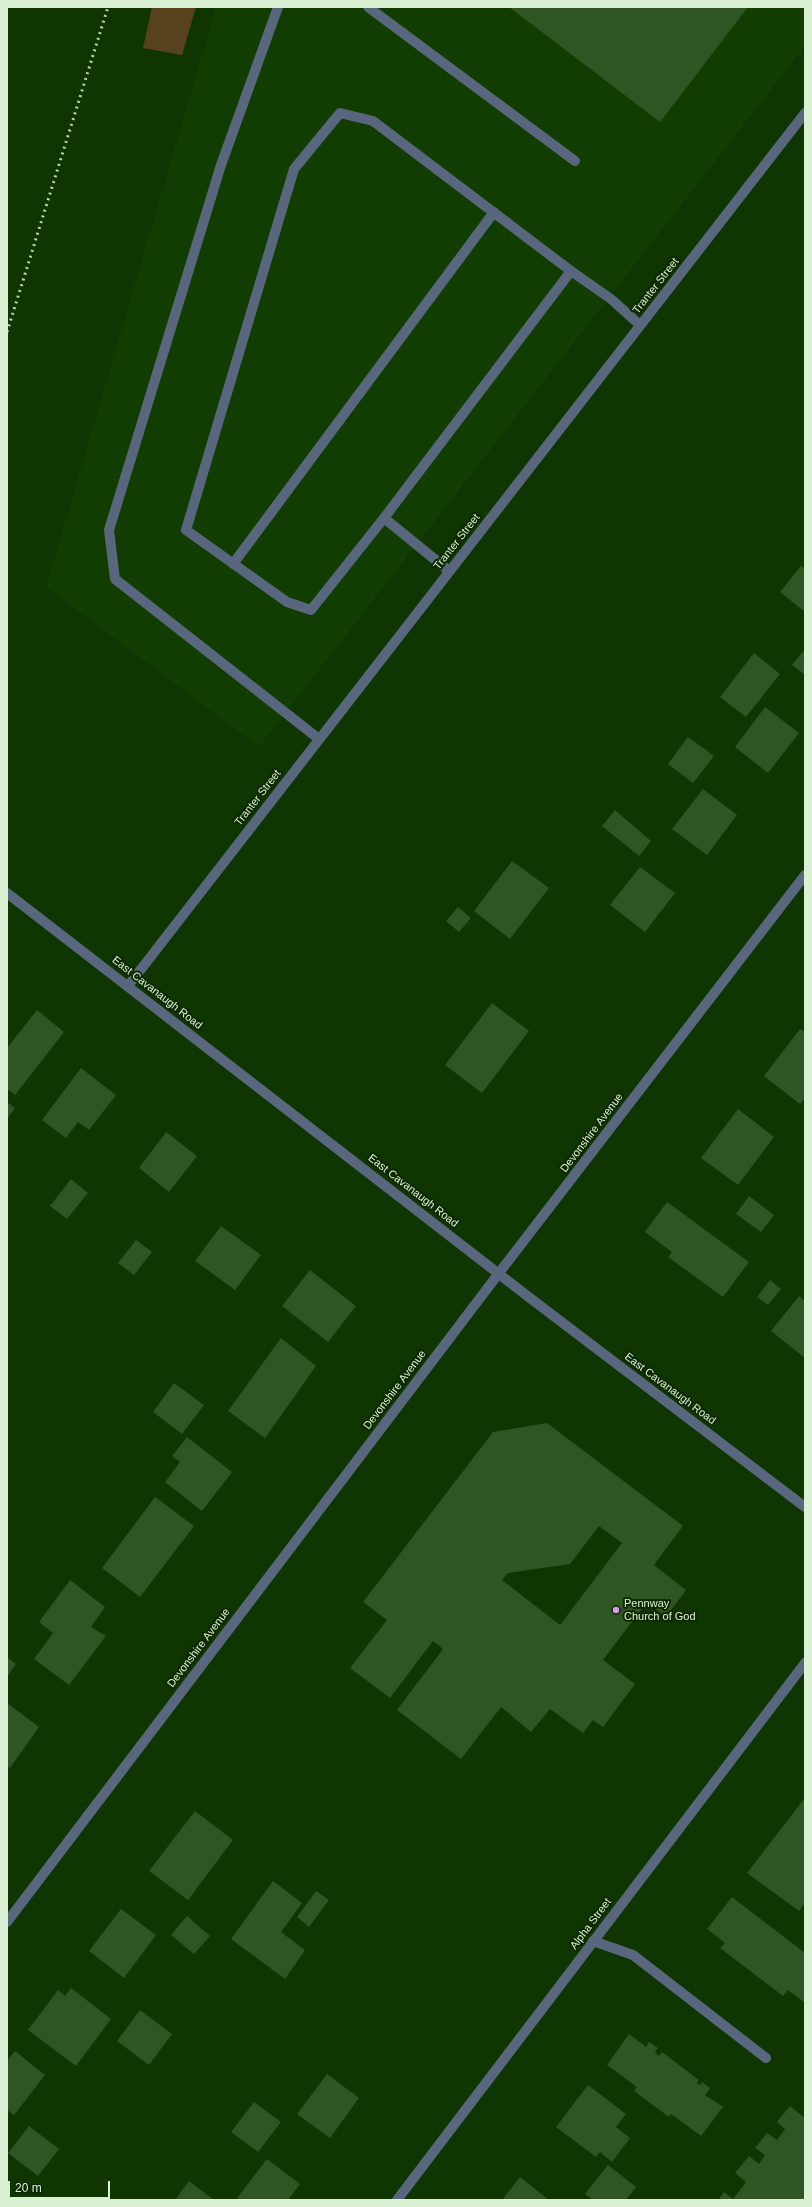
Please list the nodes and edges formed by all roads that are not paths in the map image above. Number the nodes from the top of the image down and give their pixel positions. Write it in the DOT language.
graph roads {
  1 [pos="278,7"];
  2 [pos="368,7"];
  3 [pos="805,113"];
  4 [pos="575,161"];
  5 [pos="494,212"];
  6 [pos="571,271"];
  7 [pos="640,325"];
  8 [pos="384,518"];
  9 [pos="234,564"];
  10 [pos="449,571"];
  11 [pos="320,739"];
  12 [pos="805,875"];
  13 [pos="7,893"];
  14 [pos="128,986"];
  15 [pos="499,1273"];
  16 [pos="805,1507"];
  17 [pos="805,1663"];
  18 [pos="7,1922"];
  19 [pos="593,1941"];
  20 [pos="766,2058"];
  21 [pos="397,2200"];
  1 -- 11 [label="street"];
  2 -- 4 [label="street"];
  3 -- 7 [label="street, Tranter Street"];
  5 -- 6 [label="street"];
  5 -- 9 [label="street"];
  5 -- 9 [label="street"];
  6 -- 7 [label="street"];
  6 -- 8 [label="street"];
  7 -- 10 [label="street, Tranter Street"];
  8 -- 9 [label="street"];
  8 -- 10 [label="street"];
  10 -- 11 [label="street, Tranter Street"];
  11 -- 14 [label="street, Tranter Street"];
  12 -- 15 [label="street, Devonshire Avenue"];
  13 -- 14 [label="street, East Cavanaugh Road"];
  14 -- 15 [label="street, East Cavanaugh Road"];
  15 -- 16 [label="street, East Cavanaugh Road"];
  15 -- 18 [label="street, Devonshire Avenue"];
  17 -- 19 [label="street, Alpha Street"];
  19 -- 20 [label="street"];
  19 -- 21 [label="street, Alpha Street"];
}
